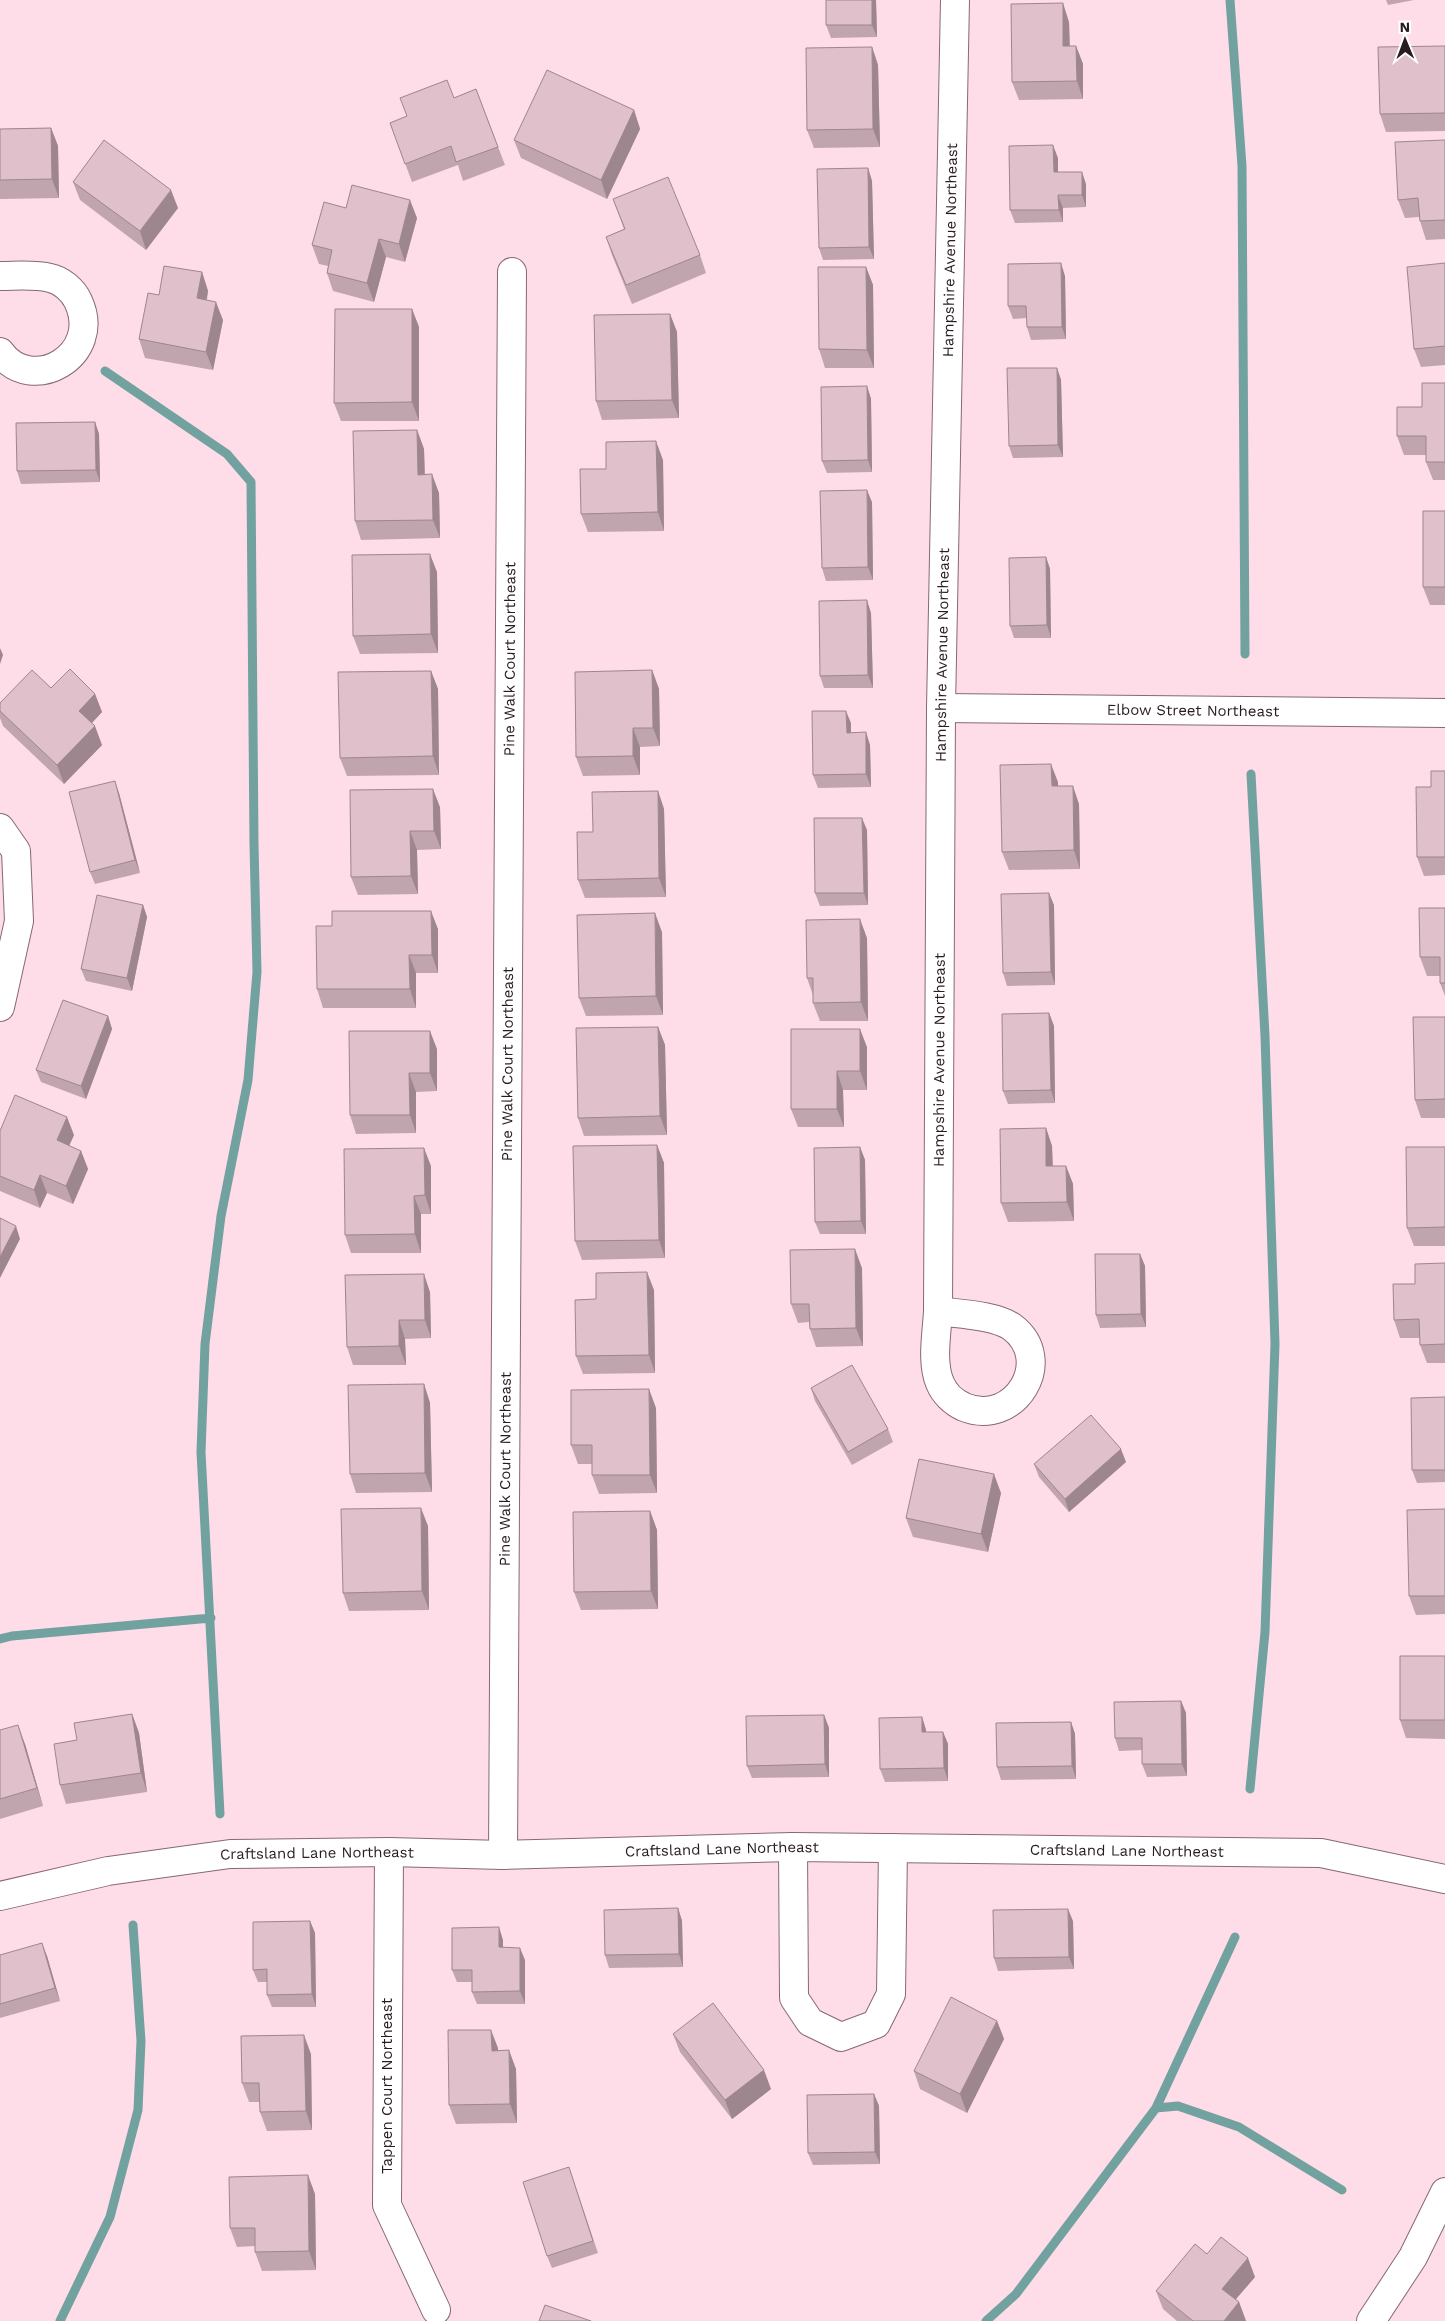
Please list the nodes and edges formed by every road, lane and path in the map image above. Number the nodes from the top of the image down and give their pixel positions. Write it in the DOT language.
graph roads {
  1 [pos="955,0"];
  2 [pos="512,272"];
  3 [pos="0,276"];
  4 [pos="0,352"];
  5 [pos="941,708"];
  6 [pos="1445,713"];
  7 [pos="0,828"];
  8 [pos="0,1007"];
  9 [pos="938,1311"];
  10 [pos="793,1847"];
  11 [pos="893,1848"];
  12 [pos="388,1852"];
  13 [pos="503,1855"];
  14 [pos="1445,1879"];
  15 [pos="0,1896"];
  16 [pos="1445,2192"];
  17 [pos="436,2310"];
  18 [pos="1371,2321"];
  1 -- 5 [label="street, Hampshire Avenue Northeast"];
  2 -- 13 [label="street, Pine Walk Court Northeast"];
  3 -- 4 [label="street"];
  5 -- 6 [label="street, Elbow Street Northeast"];
  5 -- 9 [label="street, Hampshire Avenue Northeast"];
  7 -- 8 [label="street"];
  10 -- 11 [label="street, Craftsland Lane Northeast"];
  10 -- 11 [label="street"];
  10 -- 13 [label="street, Craftsland Lane Northeast"];
  11 -- 14 [label="street, Craftsland Lane Northeast"];
  12 -- 13 [label="street, Craftsland Lane Northeast"];
  12 -- 15 [label="street, Craftsland Lane Northeast"];
  12 -- 17 [label="street, Tappen Court Northeast"];
  16 -- 18 [label="street"];
}
